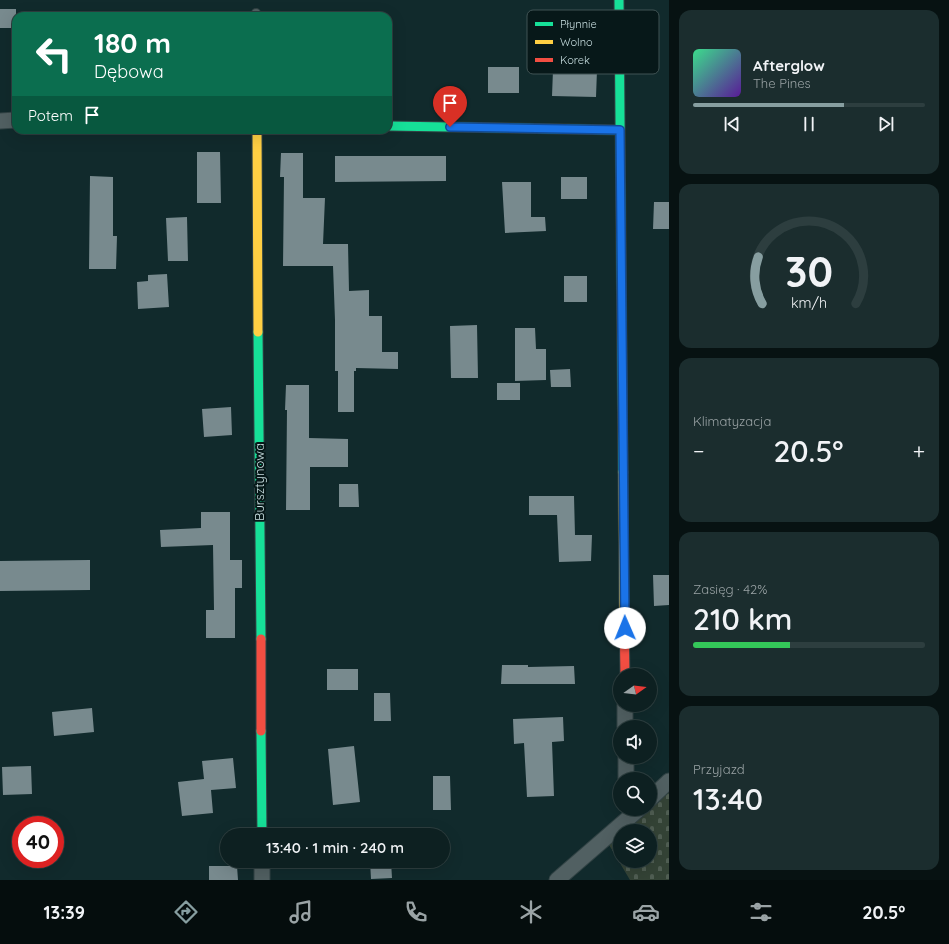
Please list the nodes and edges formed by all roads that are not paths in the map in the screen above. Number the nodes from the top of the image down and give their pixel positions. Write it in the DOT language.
graph roads {
  1 [pos="619,0"];
  2 [pos="619,10"];
  3 [pos="620,74"];
  4 [pos="0,120"];
  5 [pos="12,120"];
  6 [pos="392,126"];
  7 [pos="620,130"];
  8 [pos="256,134"];
  9 [pos="625,668"];
  10 [pos="669,781"];
  11 [pos="657,792"];
  12 [pos="631,816"];
  13 [pos="262,828"];
  14 [pos="262,868"];
  15 [pos="262,880"];
  16 [pos="557,880"];
  1 -- 2 [label="street"];
  3 -- 7 [label="street"];
  4 -- 5 [label="street"];
  6 -- 7 [label="street"];
  7 -- 9 [label="street"];
  8 -- 13 [label="street, Bursztynowa"];
  10 -- 11 [label="street"];
  12 -- 16 [label="street"];
  14 -- 15 [label="street"];
}
